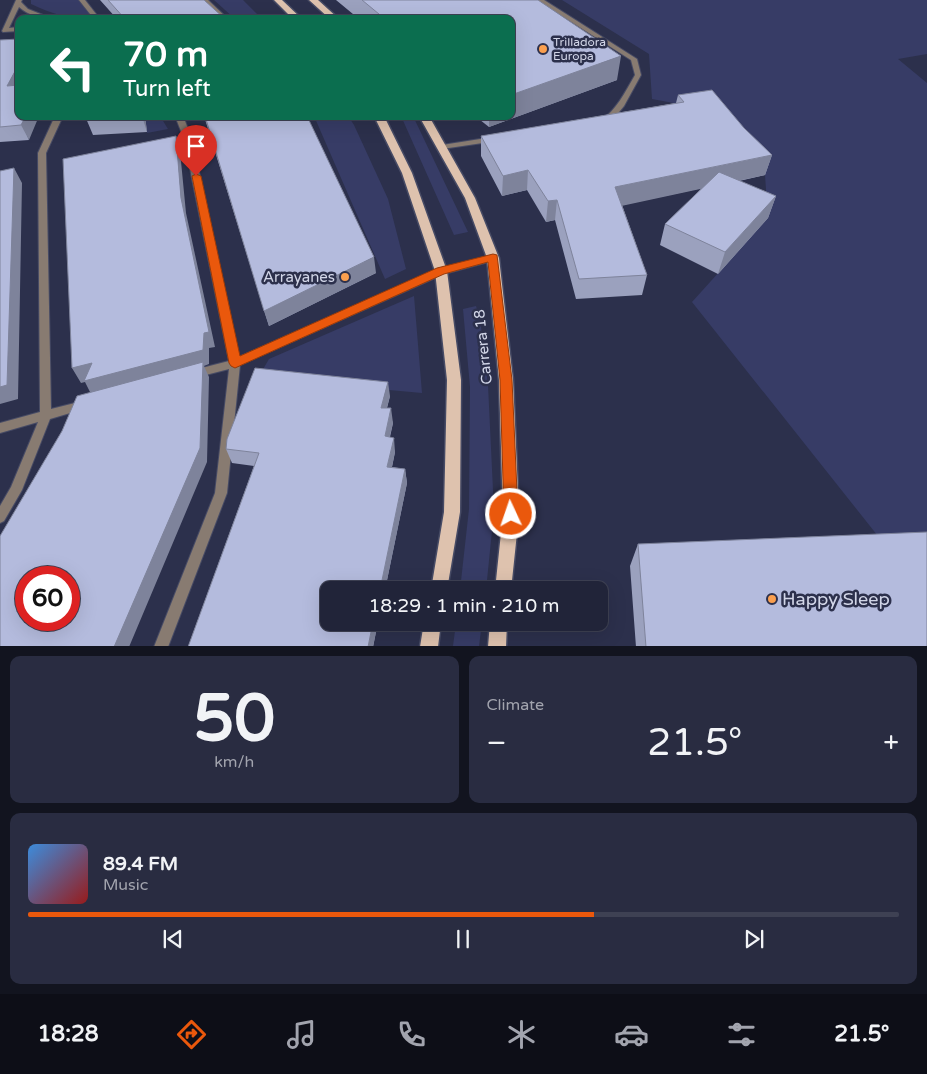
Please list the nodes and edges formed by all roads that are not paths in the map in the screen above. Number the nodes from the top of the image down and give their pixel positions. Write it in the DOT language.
graph roads {
  1 [pos="82,0"];
  2 [pos="204,0"];
  3 [pos="278,0"];
  4 [pos="313,0"];
  5 [pos="540,0"];
  6 [pos="19,2"];
  7 [pos="39,15"];
  8 [pos="94,15"];
  9 [pos="221,15"];
  10 [pos="294,15"];
  11 [pos="330,15"];
  12 [pos="15,29"];
  13 [pos="2,31"];
  14 [pos="57,120"];
  15 [pos="179,120"];
  16 [pos="381,120"];
  17 [pos="426,120"];
  18 [pos="597,122"];
  19 [pos="500,138"];
  20 [pos="442,147"];
  21 [pos="493,258"];
  22 [pos="441,271"];
  23 [pos="235,363"];
  24 [pos="178,379"];
  25 [pos="93,402"];
  26 [pos="46,415"];
  27 [pos="0,428"];
  28 [pos="0,516"];
  29 [pos="440,581"];
  30 [pos="504,581"];
  31 [pos="432,631"];
  32 [pos="498,631"];
  33 [pos="161,646"];
  34 [pos="429,646"];
  35 [pos="496,646"];
  1 -- 8 [label="street"];
  2 -- 9 [label="street"];
  3 -- 10 [label="main road"];
  4 -- 11 [label="main road"];
  5 -- 18 [label="street"];
  6 -- 7 [label="street"];
  6 -- 13 [label="street"];
  12 -- 13 [label="street"];
  14 -- 26 [label="street"];
  15 -- 23 [label="street"];
  16 -- 22 [label="main road"];
  17 -- 20 [label="main road, Carrera 18"];
  19 -- 20 [label="street"];
  20 -- 21 [label="main road, Carrera 18"];
  21 -- 22 [label="street"];
  21 -- 30 [label="main road, Carrera 18"];
  22 -- 23 [label="street"];
  22 -- 29 [label="main road"];
  23 -- 24 [label="street"];
  23 -- 33 [label="street"];
  25 -- 26 [label="street"];
  26 -- 27 [label="street"];
  26 -- 28 [label="street"];
  31 -- 34 [label="main road"];
  32 -- 35 [label="main road"];
}
